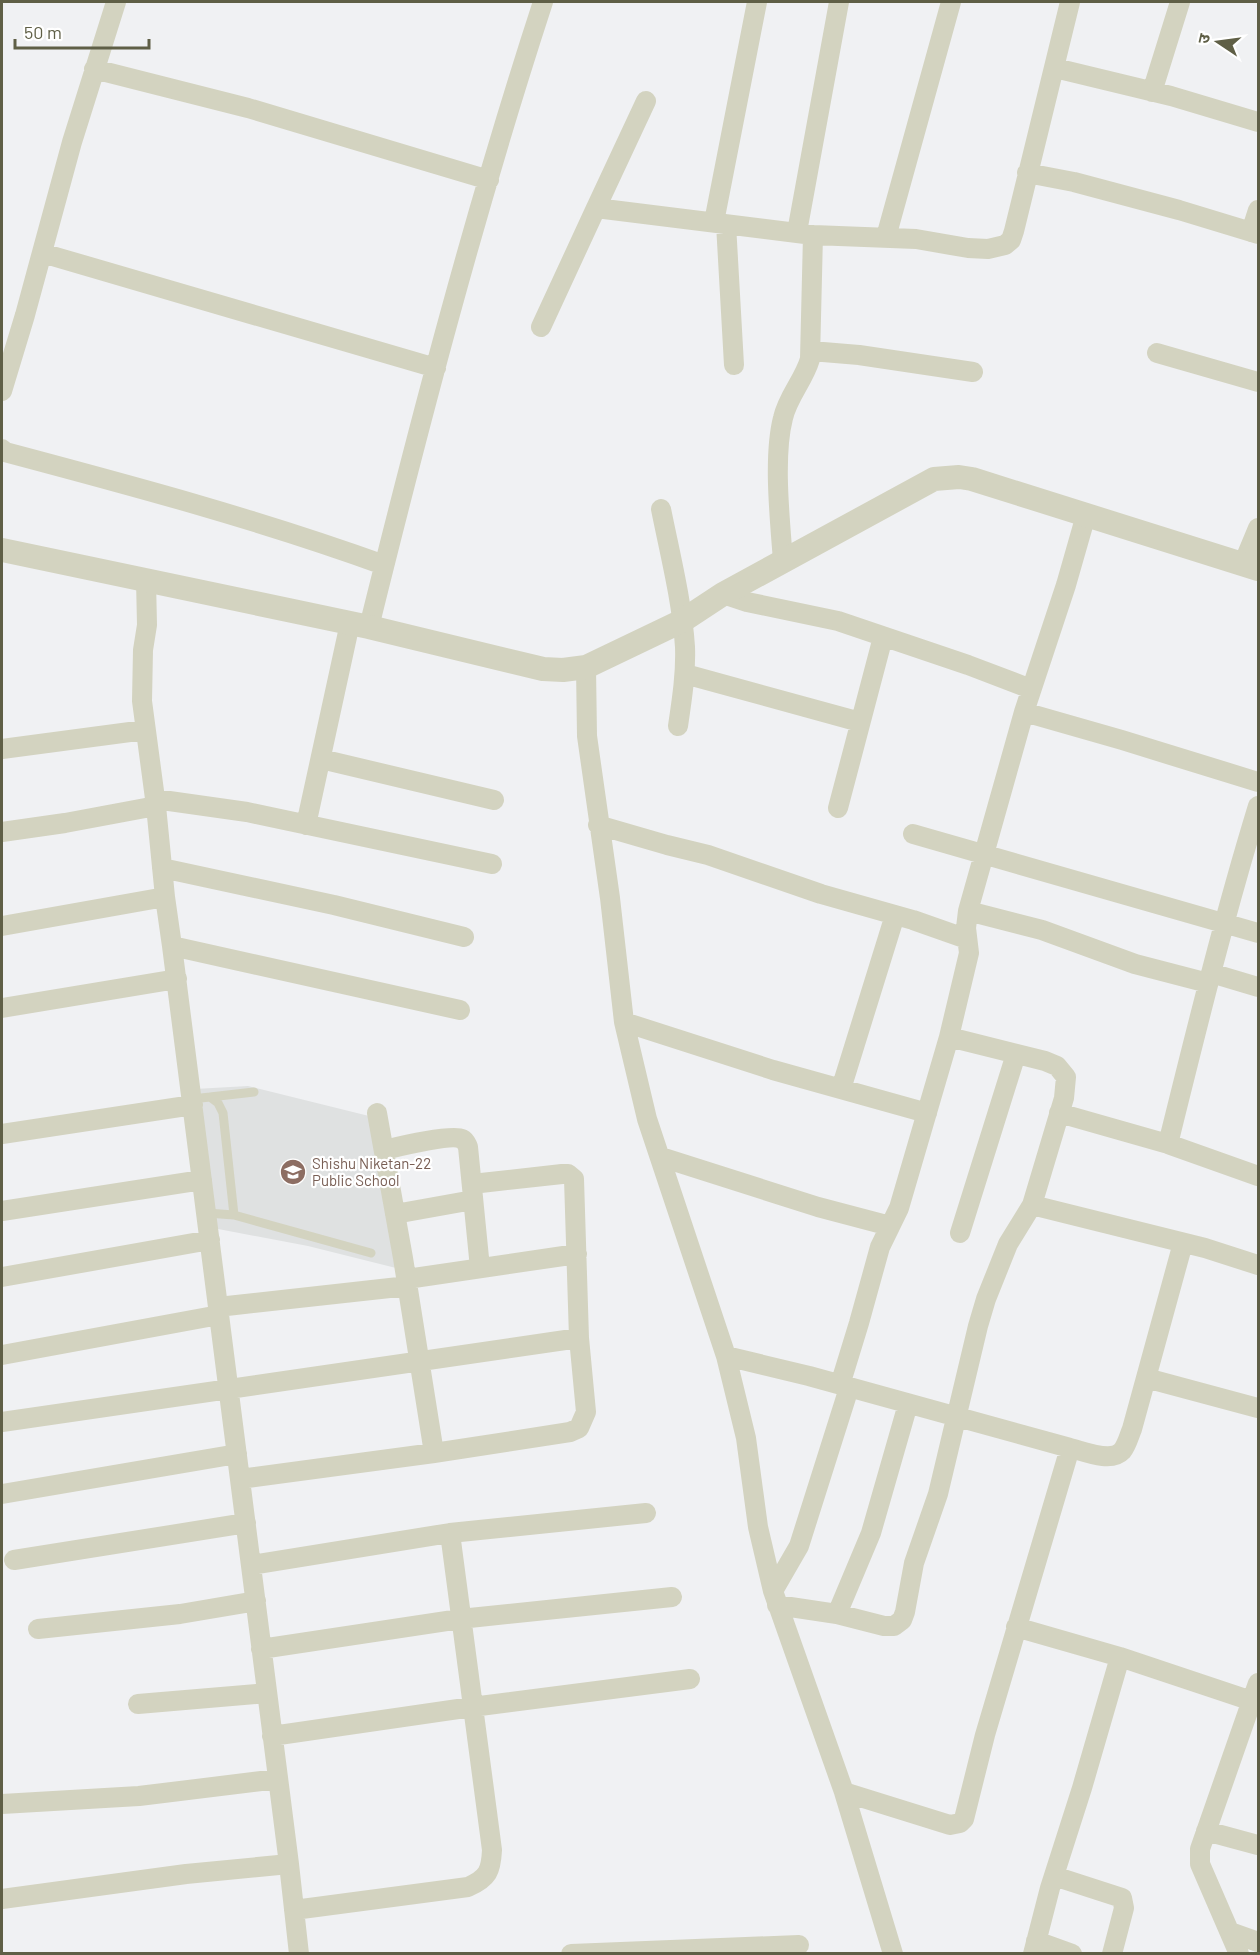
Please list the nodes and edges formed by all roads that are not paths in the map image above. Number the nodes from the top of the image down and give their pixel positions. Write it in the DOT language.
graph roads {
  1 [pos="116,2"];
  2 [pos="543,2"];
  3 [pos="757,2"];
  4 [pos="839,2"];
  5 [pos="951,2"];
  6 [pos="1070,2"];
  7 [pos="1180,2"];
  8 [pos="1055,68"];
  9 [pos="94,69"];
  10 [pos="1152,92"];
  11 [pos="646,101"];
  12 [pos="1258,122"];
  13 [pos="1027,173"];
  14 [pos="489,180"];
  15 [pos="596,208"];
  16 [pos="1258,210"];
  17 [pos="720,223"];
  18 [pos="805,233"];
  19 [pos="1255,233"];
  20 [pos="886,237"];
  21 [pos="42,253"];
  22 [pos="541,327"];
  23 [pos="811,351"];
  24 [pos="1157,353"];
  25 [pos="734,365"];
  26 [pos="435,368"];
  27 [pos="973,372"];
  28 [pos="1258,382"];
  29 [pos="2,391"];
  30 [pos="2,449"];
  31 [pos="661,509"];
  32 [pos="1086,515"];
  33 [pos="1258,528"];
  34 [pos="2,550"];
  35 [pos="783,561"];
  36 [pos="384,565"];
  37 [pos="1251,567"];
  38 [pos="146,580"];
  39 [pos="723,594"];
  40 [pos="682,621"];
  41 [pos="359,625"];
  42 [pos="883,637"];
  43 [pos="586,667"];
  44 [pos="685,675"];
  45 [pos="1031,689"];
  46 [pos="1024,712"];
  47 [pos="860,722"];
  48 [pos="678,726"];
  49 [pos="145,730"];
  50 [pos="2,749"];
  51 [pos="321,759"];
  52 [pos="1258,782"];
  53 [pos="494,800"];
  54 [pos="156,803"];
  55 [pos="1258,806"];
  56 [pos="838,808"];
  57 [pos="306,825"];
  58 [pos="598,825"];
  59 [pos="2,832"];
  60 [pos="913,834"];
  61 [pos="985,855"];
  62 [pos="492,864"];
  63 [pos="162,868"];
  64 [pos="165,897"];
  65 [pos="968,911"];
  66 [pos="894,915"];
  67 [pos="1225,923"];
  68 [pos="2,926"];
  69 [pos="1258,933"];
  70 [pos="464,937"];
  71 [pos="967,939"];
  72 [pos="172,946"];
  73 [pos="1209,978"];
  74 [pos="177,979"];
  75 [pos="1258,987"];
  76 [pos="2,1008"];
  77 [pos="460,1010"];
  78 [pos="624,1022"];
  79 [pos="949,1037"];
  80 [pos="1016,1054"];
  81 [pos="842,1089"];
  82 [pos="254,1092"];
  83 [pos="198,1100"];
  84 [pos="377,1113"];
  85 [pos="927,1113"];
  86 [pos="1059,1113"];
  87 [pos="2,1134"];
  88 [pos="1168,1144"];
  89 [pos="384,1149"];
  90 [pos="661,1157"];
  91 [pos="1258,1176"];
  92 [pos="202,1180"];
  93 [pos="472,1192"];
  94 [pos="1032,1205"];
  95 [pos="2,1211"];
  96 [pos="207,1213"];
  97 [pos="395,1214"];
  98 [pos="234,1215"];
  99 [pos="890,1226"];
  100 [pos="960,1233"];
  101 [pos="210,1240"];
  102 [pos="1183,1243"];
  103 [pos="371,1253"];
  104 [pos="577,1254"];
  105 [pos="1258,1266"];
  106 [pos="480,1268"];
  107 [pos="2,1277"];
  108 [pos="407,1282"];
  109 [pos="219,1311"];
  110 [pos="579,1338"];
  111 [pos="2,1355"];
  112 [pos="726,1356"];
  113 [pos="420,1362"];
  114 [pos="1146,1378"];
  115 [pos="845,1386"];
  116 [pos="229,1389"];
  117 [pos="908,1404"];
  118 [pos="1258,1408"];
  119 [pos="957,1418"];
  120 [pos="2,1422"];
  121 [pos="1070,1448"];
  122 [pos="434,1453"];
  123 [pos="237,1454"];
  124 [pos="240,1479"];
  125 [pos="2,1494"];
  126 [pos="646,1513"];
  127 [pos="246,1523"];
  128 [pos="450,1533"];
  129 [pos="14,1560"];
  130 [pos="251,1564"];
  131 [pos="672,1597"];
  132 [pos="775,1598"];
  133 [pos="256,1601"];
  134 [pos="837,1614"];
  135 [pos="460,1619"];
  136 [pos="1016,1627"];
  137 [pos="38,1629"];
  138 [pos="261,1649"];
  139 [pos="1120,1657"];
  140 [pos="690,1679"];
  141 [pos="267,1693"];
  142 [pos="1256,1696"];
  143 [pos="138,1704"];
  144 [pos="472,1707"];
  145 [pos="272,1736"];
  146 [pos="278,1779"];
  147 [pos="844,1792"];
  148 [pos="2,1804"];
  149 [pos="1206,1831"];
  150 [pos="1258,1845"];
  151 [pos="289,1864"];
  152 [pos="1054,1876"];
  153 [pos="2,1899"];
  154 [pos="294,1910"];
  155 [pos="1230,1932"];
  156 [pos="1258,1941"];
  157 [pos="799,1945"];
  158 [pos="1034,1947"];
  159 [pos="299,1953"];
  160 [pos="571,1953"];
  161 [pos="893,1953"];
  162 [pos="1072,1953"];
  163 [pos="1112,1953"];
  164 [pos="1239,1953"];
  1 -- 9 [label="street"];
  2 -- 14 [label="street"];
  3 -- 17 [label="street"];
  4 -- 18 [label="street"];
  5 -- 20 [label="street"];
  6 -- 8 [label="street"];
  7 -- 10 [label="street"];
  8 -- 10 [label="street"];
  8 -- 13 [label="street"];
  9 -- 14 [label="street"];
  9 -- 21 [label="street"];
  10 -- 12 [label="street"];
  11 -- 15 [label="street"];
  13 -- 19 [label="street"];
  13 -- 20 [label="street"];
  14 -- 26 [label="street"];
  15 -- 17 [label="street"];
  15 -- 22 [label="street"];
  16 -- 19 [label="street"];
  17 -- 18 [label="street"];
  17 -- 25 [label="street"];
  18 -- 20 [label="street"];
  18 -- 23 [label="street"];
  21 -- 26 [label="street"];
  21 -- 29 [label="street"];
  23 -- 27 [label="street"];
  23 -- 35 [label="street"];
  24 -- 28 [label="street"];
  26 -- 36 [label="street"];
  30 -- 36 [label="street"];
  31 -- 40 [label="street"];
  32 -- 35 [label="street"];
  32 -- 37 [label="street"];
  32 -- 45 [label="street"];
  33 -- 37 [label="street"];
  34 -- 38 [label="street"];
  35 -- 39 [label="street"];
  36 -- 41 [label="street"];
  38 -- 41 [label="street"];
  38 -- 49 [label="street"];
  39 -- 40 [label="street"];
  39 -- 42 [label="street"];
  40 -- 43 [label="street"];
  40 -- 44 [label="street"];
  41 -- 43 [label="street"];
  41 -- 51 [label="street"];
  42 -- 45 [label="street"];
  42 -- 47 [label="street"];
  43 -- 58 [label="street"];
  44 -- 47 [label="street"];
  44 -- 48 [label="street"];
  45 -- 46 [label="street"];
  46 -- 52 [label="street"];
  46 -- 61 [label="street"];
  47 -- 56 [label="street"];
  49 -- 50 [label="street"];
  49 -- 54 [label="street"];
  51 -- 53 [label="street"];
  51 -- 57 [label="street"];
  54 -- 57 [label="street"];
  54 -- 59 [label="street"];
  54 -- 63 [label="street"];
  55 -- 67 [label="street"];
  57 -- 62 [label="street"];
  58 -- 66 [label="street"];
  58 -- 78 [label="street"];
  60 -- 61 [label="street"];
  61 -- 65 [label="street"];
  61 -- 67 [label="street"];
  63 -- 64 [label="street"];
  63 -- 70 [label="street"];
  64 -- 68 [label="street"];
  64 -- 72 [label="street"];
  65 -- 71 [label="street"];
  65 -- 73 [label="street"];
  66 -- 71 [label="street"];
  66 -- 81 [label="street"];
  67 -- 69 [label="street"];
  67 -- 73 [label="street"];
  71 -- 79 [label="street"];
  72 -- 74 [label="street"];
  72 -- 77 [label="street"];
  73 -- 75 [label="street"];
  73 -- 88 [label="street"];
  74 -- 76 [label="street"];
  74 -- 83 [label="street"];
  78 -- 81 [label="street"];
  78 -- 90 [label="street"];
  79 -- 80 [label="street"];
  79 -- 85 [label="street"];
  80 -- 86 [label="street"];
  80 -- 100 [label="street"];
  81 -- 85 [label="street"];
  82 -- 83 [label="lane"];
  83 -- 87 [label="street"];
  83 -- 92 [label="street"];
  83 -- 98 [label="lane"];
  84 -- 89 [label="street"];
  85 -- 99 [label="street"];
  86 -- 88 [label="street"];
  86 -- 94 [label="street"];
  88 -- 91 [label="street"];
  89 -- 93 [label="street"];
  89 -- 97 [label="street"];
  90 -- 99 [label="street"];
  90 -- 112 [label="street"];
  92 -- 95 [label="street"];
  92 -- 96 [label="street"];
  93 -- 97 [label="street"];
  93 -- 104 [label="street"];
  93 -- 106 [label="street"];
  94 -- 102 [label="street"];
  94 -- 119 [label="street"];
  96 -- 98 [label="lane"];
  96 -- 101 [label="street"];
  97 -- 108 [label="street"];
  98 -- 103 [label="lane"];
  99 -- 115 [label="street"];
  101 -- 107 [label="street"];
  101 -- 109 [label="street"];
  102 -- 105 [label="street"];
  102 -- 114 [label="street"];
  104 -- 106 [label="street"];
  104 -- 110 [label="street"];
  106 -- 108 [label="street"];
  108 -- 109 [label="street"];
  108 -- 113 [label="street"];
  109 -- 111 [label="street"];
  109 -- 116 [label="street"];
  110 -- 113 [label="street"];
  110 -- 122 [label="street"];
  112 -- 115 [label="street"];
  112 -- 132 [label="street"];
  113 -- 116 [label="street"];
  113 -- 122 [label="street"];
  114 -- 118 [label="street"];
  114 -- 121 [label="street"];
  115 -- 117 [label="street"];
  115 -- 132 [label="street"];
  116 -- 120 [label="street"];
  116 -- 123 [label="street"];
  117 -- 119 [label="street"];
  117 -- 134 [label="street"];
  119 -- 121 [label="street"];
  119 -- 134 [label="street"];
  121 -- 136 [label="street"];
  122 -- 124 [label="street"];
  123 -- 124 [label="street"];
  123 -- 125 [label="street"];
  124 -- 127 [label="street"];
  126 -- 128 [label="street"];
  127 -- 129 [label="street"];
  127 -- 130 [label="street"];
  128 -- 130 [label="street"];
  128 -- 135 [label="street"];
  130 -- 133 [label="street"];
  131 -- 135 [label="street"];
  132 -- 134 [label="street"];
  132 -- 147 [label="street"];
  133 -- 137 [label="street"];
  133 -- 138 [label="street"];
  135 -- 138 [label="street"];
  135 -- 144 [label="street"];
  136 -- 139 [label="street"];
  136 -- 147 [label="street"];
  138 -- 141 [label="street"];
  139 -- 142 [label="street"];
  139 -- 152 [label="street"];
  140 -- 144 [label="street"];
  141 -- 143 [label="street"];
  141 -- 145 [label="street"];
  142 -- 149 [label="street"];
  144 -- 145 [label="street"];
  144 -- 154 [label="street"];
  145 -- 146 [label="street"];
  146 -- 148 [label="street"];
  146 -- 151 [label="street"];
  147 -- 161 [label="street"];
  149 -- 150 [label="street"];
  149 -- 155 [label="street"];
  151 -- 153 [label="street"];
  151 -- 154 [label="street"];
  152 -- 158 [label="street"];
  152 -- 163 [label="street"];
  154 -- 159 [label="street"];
  155 -- 156 [label="street"];
  155 -- 164 [label="street"];
  157 -- 160 [label="street"];
  158 -- 162 [label="street"];
}
